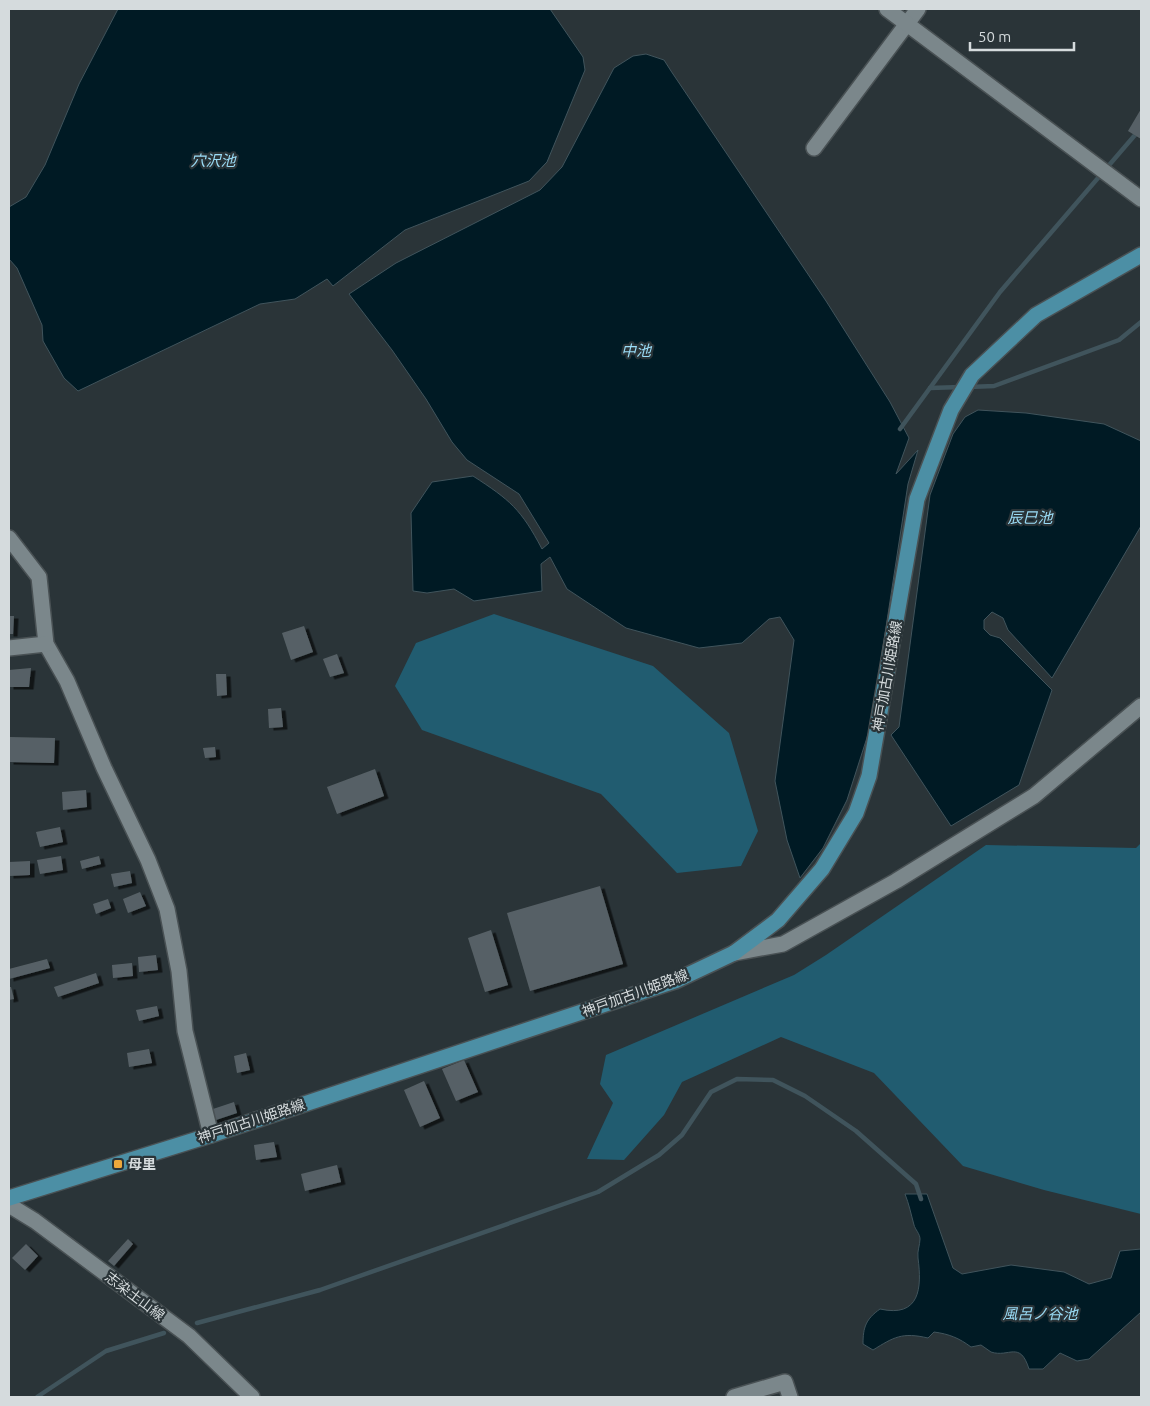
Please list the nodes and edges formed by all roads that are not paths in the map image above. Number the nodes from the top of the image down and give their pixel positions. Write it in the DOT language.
graph roads {
  1 [pos="887,9"];
  2 [pos="918,9"];
  3 [pos="907,24"];
  4 [pos="814,148"];
  5 [pos="1141,199"];
  6 [pos="1141,255"];
  7 [pos="9,538"];
  8 [pos="46,644"];
  9 [pos="9,648"];
  10 [pos="1141,706"];
  11 [pos="734,953"];
  12 [pos="210,1135"];
  13 [pos="9,1198"];
  14 [pos="9,1205"];
  15 [pos="252,1397"];
  16 [pos="734,1397"];
  17 [pos="790,1397"];
  1 -- 3 [label="street"];
  2 -- 3 [label="street"];
  3 -- 4 [label="street"];
  3 -- 5 [label="street"];
  6 -- 11 [label="main road, 神戸加古川姫路線"];
  7 -- 8 [label="street"];
  8 -- 9 [label="street"];
  8 -- 12 [label="street"];
  10 -- 11 [label="street"];
  11 -- 12 [label="main road, 神戸加古川姫路線"];
  12 -- 13 [label="main road, 神戸加古川姫路線"];
  14 -- 15 [label="street, 志染土山線"];
  16 -- 17 [label="street"];
}
